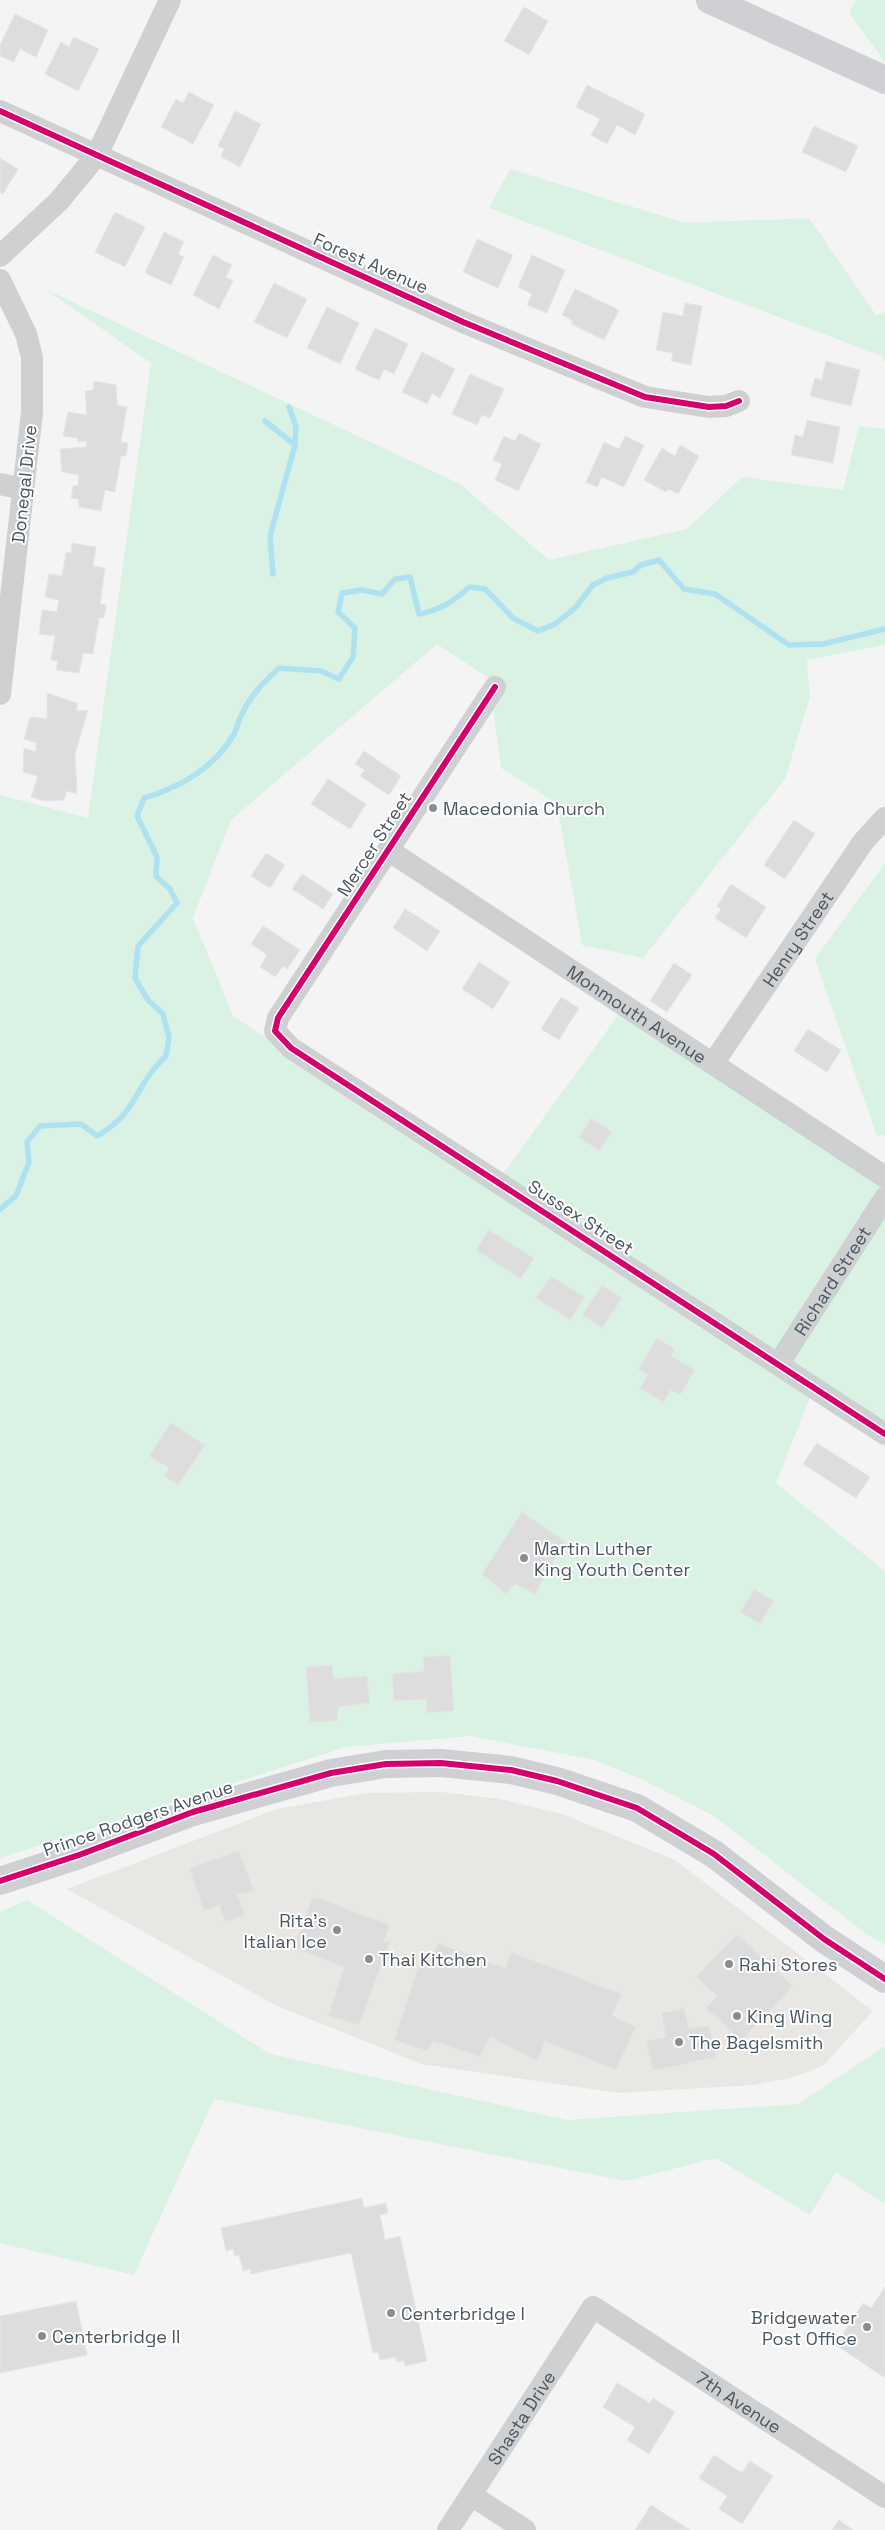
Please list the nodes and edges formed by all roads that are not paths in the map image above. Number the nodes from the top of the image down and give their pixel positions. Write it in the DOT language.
graph roads {
  1 [pos="170,0"];
  2 [pos="710,0"];
  3 [pos="885,80"];
  4 [pos="0,111"];
  5 [pos="97,155"];
  6 [pos="0,256"];
  7 [pos="0,280"];
  8 [pos="739,401"];
  9 [pos="0,484"];
  10 [pos="23,488"];
  11 [pos="8,543"];
  12 [pos="495,687"];
  13 [pos="0,694"];
  14 [pos="885,818"];
  15 [pos="388,850"];
  16 [pos="278,1018"];
  17 [pos="714,1062"];
  18 [pos="885,1177"];
  19 [pos="885,1198"];
  20 [pos="779,1363"];
  21 [pos="885,1434"];
  22 [pos="0,1881"];
  23 [pos="885,1979"];
  24 [pos="593,2306"];
  25 [pos="471,2495"];
  26 [pos="885,2497"];
  27 [pos="448,2530"];
  28 [pos="525,2530"];
  1 -- 5 [label="street"];
  2 -- 3 [label="street"];
  4 -- 5 [label="street, Forest Avenue"];
  5 -- 6 [label="street"];
  5 -- 8 [label="street, Forest Avenue"];
  7 -- 10 [label="street, Donegal Drive"];
  9 -- 10 [label="street"];
  10 -- 11 [label="street, Donegal Drive"];
  11 -- 13 [label="street, Donegal Drive"];
  12 -- 15 [label="street, Mercer Street"];
  14 -- 17 [label="street, Henry Street"];
  15 -- 16 [label="street, Mercer Street"];
  15 -- 17 [label="street, Monmouth Avenue"];
  16 -- 20 [label="street, Sussex Street"];
  17 -- 18 [label="street, Monmouth Avenue"];
  19 -- 20 [label="street, Richard Street"];
  20 -- 21 [label="street, Sussex Street"];
  22 -- 23 [label="street, Prince Rodgers Avenue"];
  24 -- 25 [label="street, Shasta Drive"];
  24 -- 26 [label="street, 7th Avenue"];
  25 -- 27 [label="street, Shasta Drive"];
  25 -- 28 [label="street"];
}
